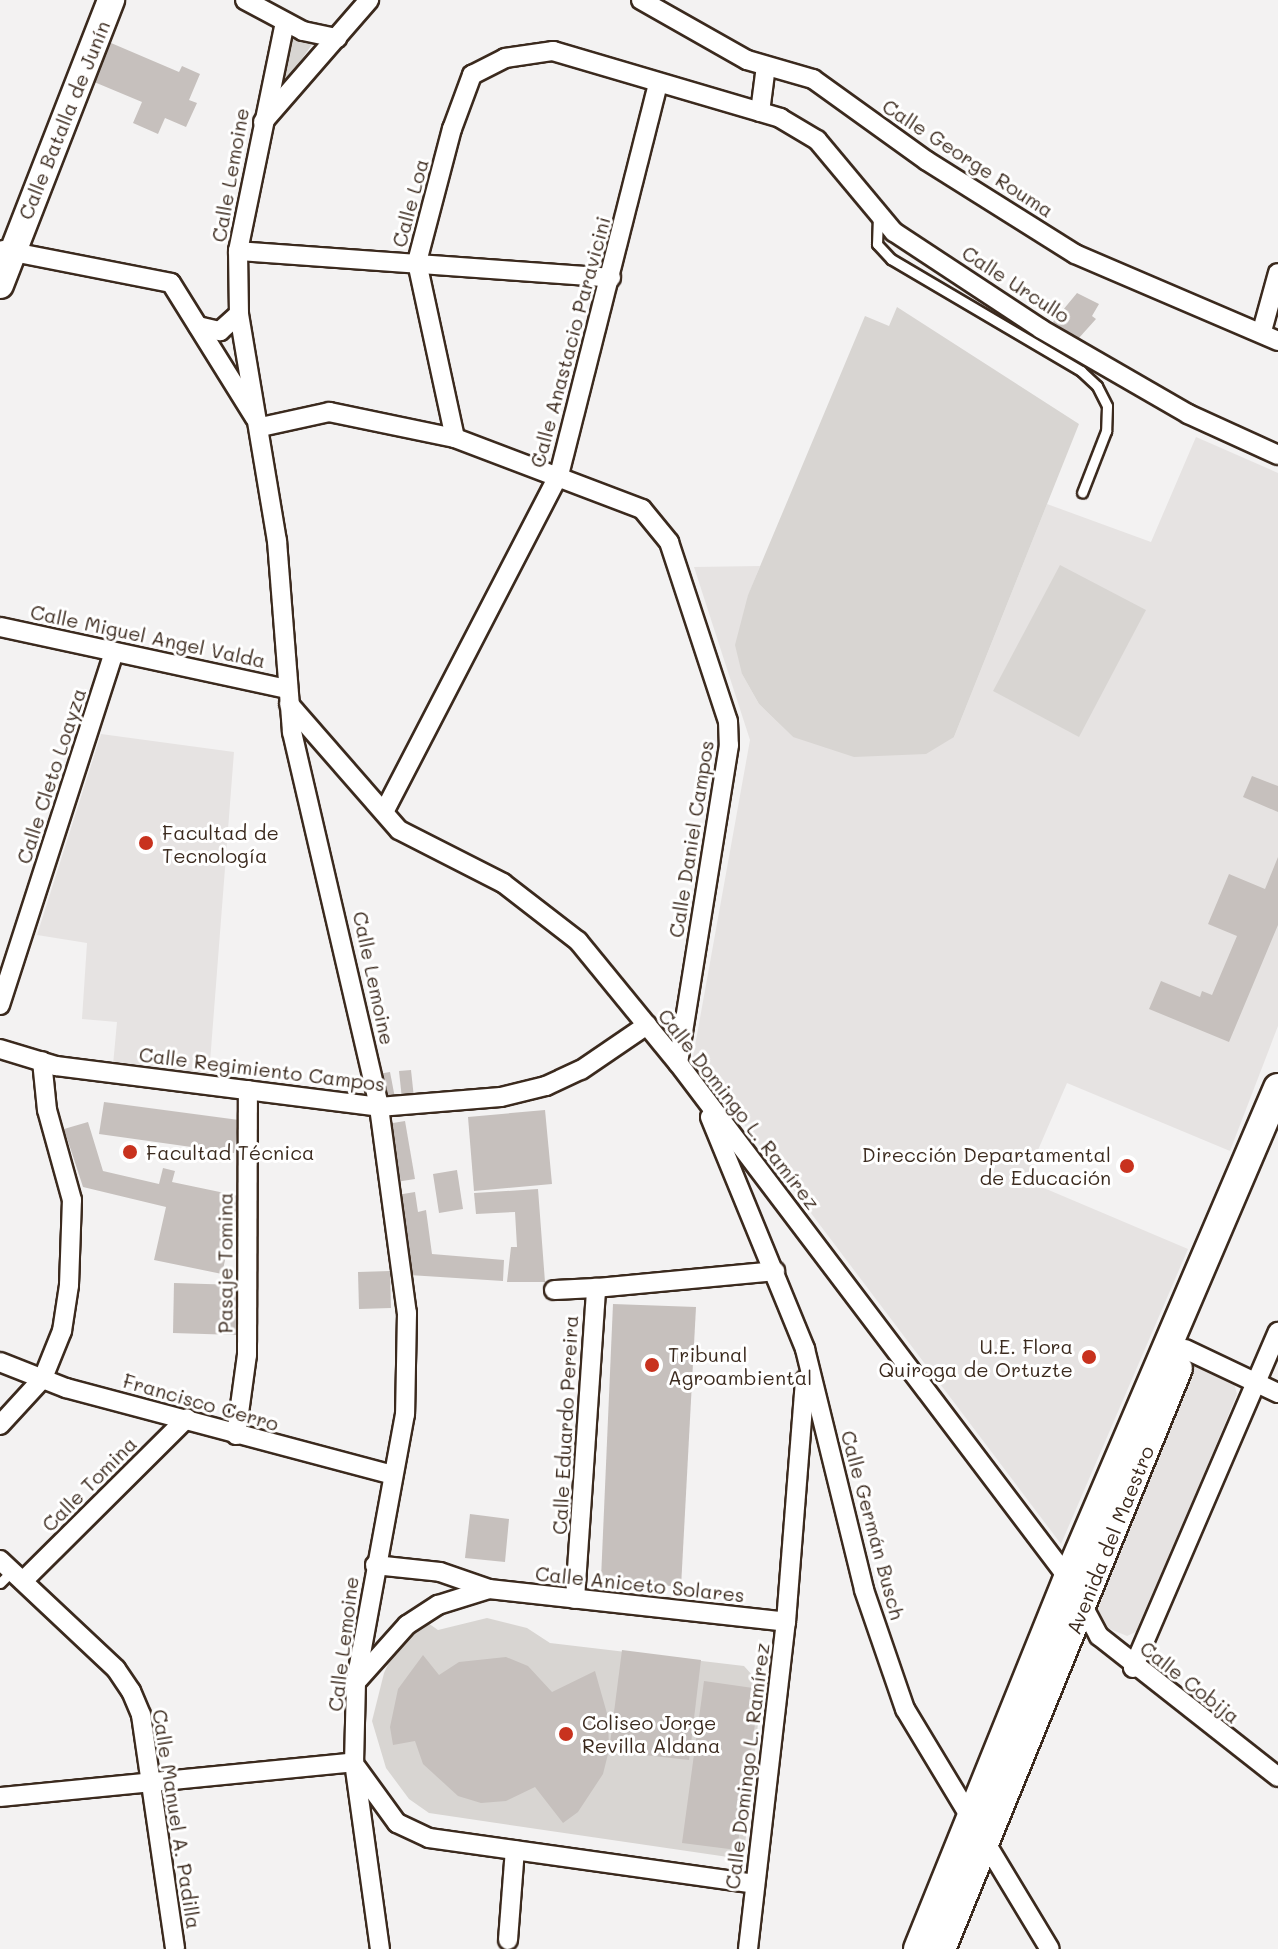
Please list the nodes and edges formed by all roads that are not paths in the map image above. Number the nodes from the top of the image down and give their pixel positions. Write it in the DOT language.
graph roads {
  1 [pos="111,0"];
  2 [pos="245,0"];
  3 [pos="369,0"];
  4 [pos="641,0"];
  5 [pos="285,22"];
  6 [pos="337,38"];
  7 [pos="766,66"];
  8 [pos="472,75"];
  9 [pos="658,84"];
  10 [pos="760,112"];
  11 [pos="262,123"];
  12 [pos="878,212"];
  13 [pos="6,251"];
  14 [pos="238,251"];
  15 [pos="417,262"];
  16 [pos="1278,273"];
  17 [pos="611,278"];
  18 [pos="0,285"];
  19 [pos="239,314"];
  20 [pos="198,326"];
  21 [pos="1270,336"];
  22 [pos="261,427"];
  23 [pos="455,438"];
  24 [pos="1278,455"];
  25 [pos="559,475"];
  26 [pos="1082,493"];
  27 [pos="0,627"];
  28 [pos="114,652"];
  29 [pos="288,696"];
  30 [pos="384,812"];
  31 [pos="0,1005"];
  32 [pos="647,1025"];
  33 [pos="0,1049"];
  34 [pos="42,1061"];
  35 [pos="678,1063"];
  36 [pos="248,1090"];
  37 [pos="700,1091"];
  38 [pos="379,1107"];
  39 [pos="1276,1107"];
  40 [pos="775,1271"];
  41 [pos="596,1288"];
  42 [pos="554,1290"];
  43 [pos="1278,1332"];
  44 [pos="805,1349"];
  45 [pos="1185,1349"];
  46 [pos="0,1362"];
  47 [pos="43,1378"];
  48 [pos="1256,1383"];
  49 [pos="1278,1393"];
  50 [pos="187,1418"];
  51 [pos="0,1425"];
  52 [pos="236,1435"];
  53 [pos="392,1475"];
  54 [pos="375,1565"];
  55 [pos="9,1574"];
  56 [pos="1068,1578"];
  57 [pos="489,1589"];
  58 [pos="575,1599"];
  59 [pos="1083,1613"];
  60 [pos="786,1622"];
  61 [pos="1133,1668"];
  62 [pos="356,1682"];
  63 [pos="354,1762"];
  64 [pos="1278,1777"];
  65 [pos="151,1782"];
  66 [pos="0,1797"];
  67 [pos="972,1814"];
  68 [pos="986,1840"];
  69 [pos="515,1850"];
  70 [pos="755,1884"];
  71 [pos="508,1940"];
  72 [pos="175,1949"];
  73 [pos="380,1949"];
  74 [pos="748,1949"];
  75 [pos="918,1949"];
  76 [pos="941,1949"];
  77 [pos="1050,1949"];
  1 -- 13 [label="main road, Calle Batalla de Junín"];
  2 -- 5 [label="street"];
  3 -- 6 [label="street"];
  4 -- 7 [label="street, Calle George Rouma"];
  5 -- 6 [label="street"];
  5 -- 11 [label="street, Calle Lemoine"];
  6 -- 11 [label="street"];
  7 -- 10 [label="street"];
  7 -- 21 [label="street, Calle George Rouma"];
  8 -- 9 [label="street, Calle Urcullo"];
  8 -- 15 [label="street, Calle Loa"];
  9 -- 10 [label="street, Calle Urcullo"];
  9 -- 17 [label="street, Calle Anastacio Paravicini"];
  10 -- 12 [label="street, Calle Urcullo"];
  11 -- 14 [label="street, Calle Lemoine"];
  12 -- 24 [label="street, Calle Urcullo"];
  12 -- 26 [label="lane"];
  13 -- 18 [label="main road, Calle Batalla de Junín"];
  13 -- 20 [label="street"];
  14 -- 15 [label="street"];
  14 -- 19 [label="street, Calle Lemoine"];
  15 -- 17 [label="street"];
  15 -- 23 [label="street, Calle Loa"];
  16 -- 21 [label="street"];
  17 -- 25 [label="street, Calle Anastacio Paravicini"];
  19 -- 20 [label="street"];
  19 -- 22 [label="street, Calle Lemoine"];
  20 -- 22 [label="street"];
  22 -- 23 [label="street, Calle Daniel Campos"];
  22 -- 29 [label="street, Calle Lemoine"];
  23 -- 25 [label="street, Calle Daniel Campos"];
  25 -- 30 [label="street, Calle Anastacio Paravicini"];
  25 -- 35 [label="street, Calle Daniel Campos"];
  27 -- 28 [label="street, Calle Miguel Angel Valda"];
  28 -- 29 [label="street, Calle Miguel Angel Valda"];
  28 -- 31 [label="street, Calle Cleto Loayza"];
  29 -- 30 [label="street, Calle Domingo L. Ramírez"];
  29 -- 38 [label="street, Calle Lemoine"];
  30 -- 32 [label="street, Calle Domingo L. Ramírez"];
  32 -- 35 [label="street, Calle Domingo L. Ramírez"];
  32 -- 38 [label="street, Calle Regimiento Campos"];
  33 -- 34 [label="street, Calle Regimiento Campos"];
  34 -- 36 [label="street, Calle Regimiento Campos"];
  34 -- 47 [label="street"];
  35 -- 37 [label="street, Calle Domingo L. Ramírez"];
  36 -- 38 [label="street, Calle Regimiento Campos"];
  36 -- 52 [label="street, Pasaje Tomina"];
  37 -- 40 [label="street, Calle Germán Busch"];
  37 -- 56 [label="street, Calle Domingo L. Ramírez"];
  38 -- 53 [label="street, Calle Lemoine"];
  39 -- 45 [label="main road, Avenida del Maestro"];
  39 -- 56 [label="main road, Avenida del Maestro"];
  40 -- 41 [label="street"];
  40 -- 44 [label="street, Calle Germán Busch"];
  41 -- 42 [label="street"];
  41 -- 58 [label="street, Calle Eduardo Pereira"];
  43 -- 48 [label="street"];
  44 -- 60 [label="street, Calle Domingo L. Ramírez"];
  44 -- 67 [label="street, Calle Germán Busch"];
  45 -- 48 [label="street"];
  45 -- 59 [label="main road, Avenida del Maestro"];
  46 -- 47 [label="street, Francisco Cerro"];
  47 -- 50 [label="street, Francisco Cerro"];
  47 -- 51 [label="street"];
  48 -- 49 [label="street"];
  48 -- 61 [label="street"];
  50 -- 52 [label="street, Francisco Cerro"];
  50 -- 55 [label="street, Calle Tomina"];
  52 -- 53 [label="street, Francisco Cerro"];
  53 -- 54 [label="street, Calle Lemoine"];
  54 -- 57 [label="street, Calle Aniceto Solares"];
  54 -- 62 [label="street, Calle Lemoine"];
  55 -- 65 [label="street, Calle Manuel A. Padilla"];
  56 -- 59 [label="street, Calle Domingo L. Ramírez"];
  56 -- 67 [label="main road, Avenida del Maestro"];
  57 -- 58 [label="street, Calle Aniceto Solares"];
  57 -- 62 [label="street, Calle Aniceto Solares"];
  58 -- 60 [label="street, Calle Aniceto Solares"];
  59 -- 61 [label="street, Calle Cobija"];
  59 -- 68 [label="main road, Avenida del Maestro"];
  60 -- 70 [label="street, Calle Domingo L. Ramírez"];
  61 -- 64 [label="street, Calle Cobija"];
  62 -- 63 [label="street, Calle Lemoine"];
  63 -- 65 [label="street"];
  63 -- 69 [label="street"];
  63 -- 73 [label="street, Calle Lemoine"];
  65 -- 66 [label="street"];
  65 -- 72 [label="street, Calle Manuel A. Padilla"];
  67 -- 68 [label="street, Calle Germán Busch"];
  67 -- 75 [label="main road, Avenida del Maestro"];
  68 -- 76 [label="main road, Avenida del Maestro"];
  68 -- 77 [label="street, Calle Germán Busch"];
  69 -- 70 [label="street"];
  69 -- 71 [label="street"];
  70 -- 74 [label="street, Calle Domingo L. Ramírez"];
}
